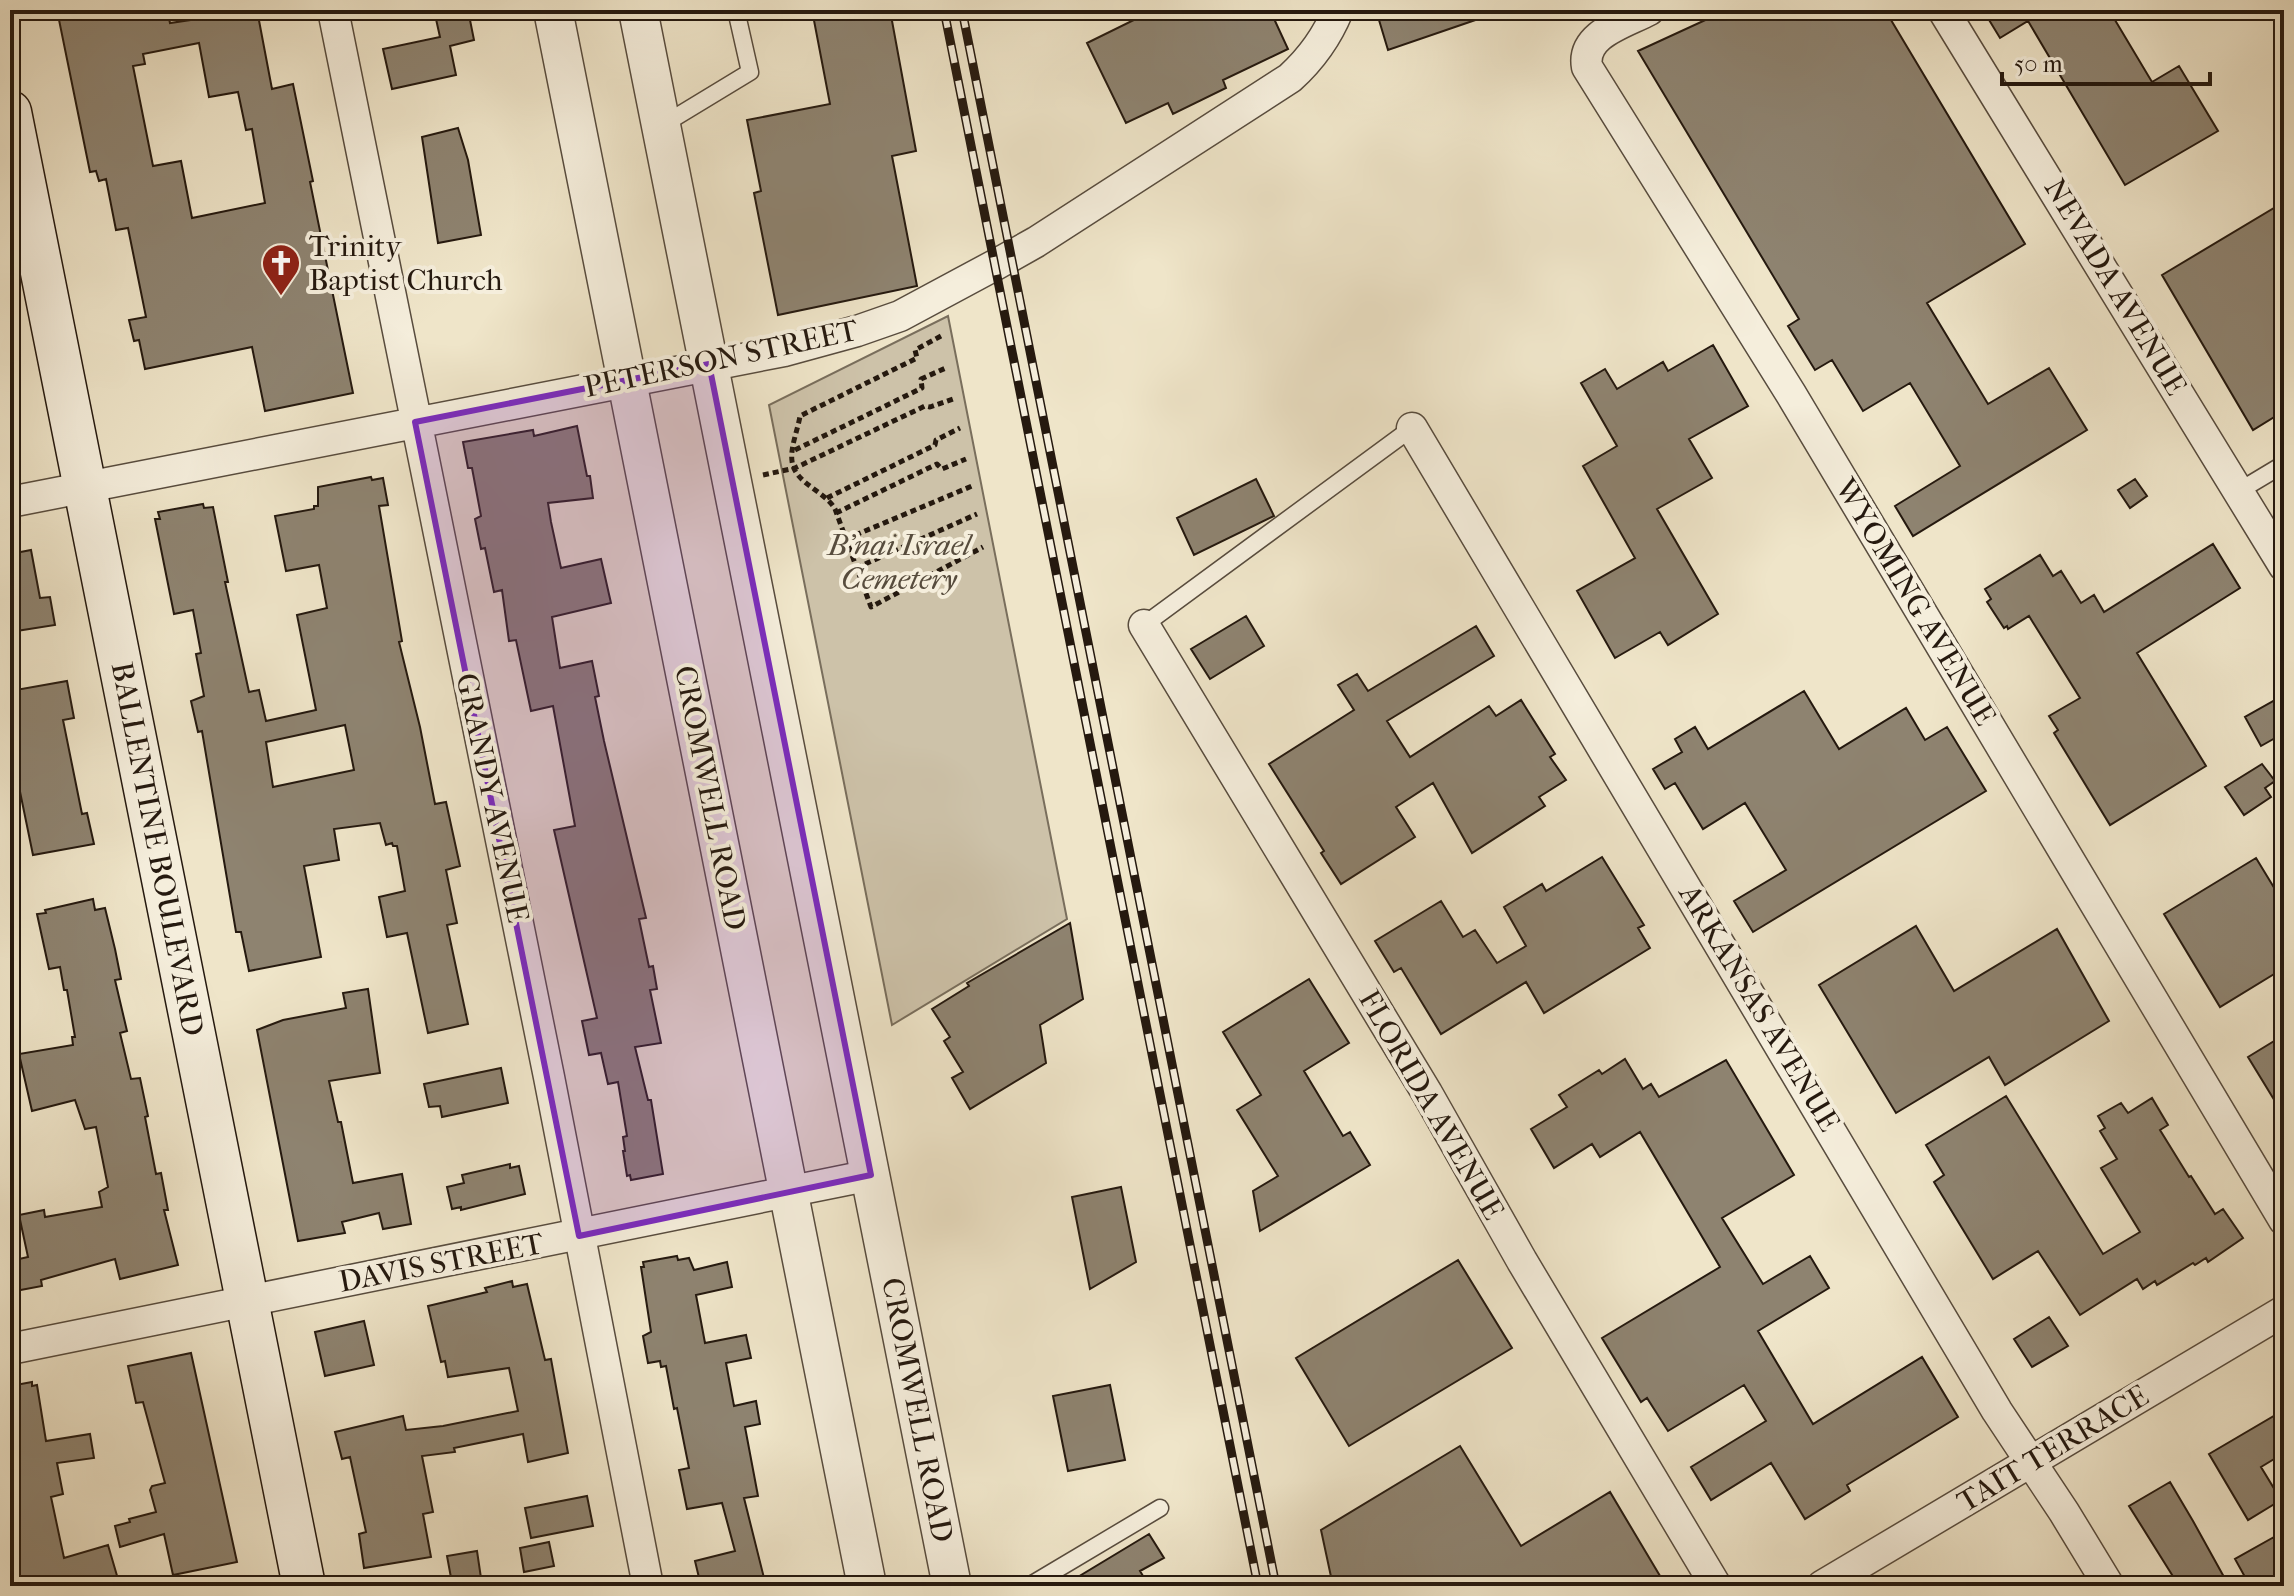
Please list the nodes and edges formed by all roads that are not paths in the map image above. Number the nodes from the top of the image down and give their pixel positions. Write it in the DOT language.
graph roads {
  1 [pos="333,10"];
  2 [pos="553,10"];
  3 [pos="638,10"];
  4 [pos="736,10"];
  5 [pos="1338,10"];
  6 [pos="1649,10"];
  7 [pos="1943,10"];
  8 [pos="10,112"];
  9 [pos="661,126"];
  10 [pos="709,364"];
  11 [pos="626,380"];
  12 [pos="415,422"];
  13 [pos="1412,428"];
  14 [pos="2284,464"];
  15 [pos="84,487"];
  16 [pos="2239,491"];
  17 [pos="10,502"];
  18 [pos="2284,566"];
  19 [pos="1144,625"];
  20 [pos="871,1175"];
  21 [pos="788,1193"];
  22 [pos="2284,1220"];
  23 [pos="579,1236"];
  24 [pos="247,1301"];
  25 [pos="2284,1311"];
  26 [pos="10,1349"];
  27 [pos="2031,1462"];
  28 [pos="1160,1508"];
  29 [pos="304,1586"];
  30 [pos="648,1586"];
  31 [pos="867,1586"];
  32 [pos="952,1586"];
  33 [pos="1029,1586"];
  34 [pos="1716,1586"];
  35 [pos="1822,1586"];
  36 [pos="2109,1586"];
  1 -- 12 [label="street, GRANDY AVENUE"];
  2 -- 11 [label="street, CROMWELL ROAD"];
  3 -- 9 [label="street, CROMWELL ROAD"];
  4 -- 9 [label="lane"];
  5 -- 10 [label="street, PETERSON STREET"];
  6 -- 22 [label="street, WYOMING AVENUE"];
  7 -- 16 [label="street, NEVADA AVENUE"];
  8 -- 15 [label="main road, BALLENTINE BOULEVARD"];
  9 -- 10 [label="street, CROMWELL ROAD"];
  10 -- 11 [label="street, PETERSON STREET"];
  10 -- 20 [label="street, CROMWELL ROAD"];
  11 -- 12 [label="street, PETERSON STREET"];
  11 -- 21 [label="street, CROMWELL ROAD"];
  12 -- 15 [label="street, PETERSON STREET"];
  12 -- 23 [label="street, GRANDY AVENUE"];
  13 -- 19 [label="lane"];
  13 -- 27 [label="street, ARKANSAS AVENUE"];
  14 -- 16 [label="lane"];
  15 -- 17 [label="street, PETERSON STREET"];
  15 -- 24 [label="main road, BALLENTINE BOULEVARD"];
  16 -- 18 [label="street, NEVADA AVENUE"];
  19 -- 34 [label="street, FLORIDA AVENUE"];
  20 -- 21 [label="street, DAVIS STREET"];
  20 -- 32 [label="street, CROMWELL ROAD"];
  21 -- 23 [label="street, DAVIS STREET"];
  21 -- 31 [label="street, CROMWELL ROAD"];
  23 -- 24 [label="street, DAVIS STREET"];
  23 -- 30 [label="street, GRANDY AVENUE"];
  24 -- 26 [label="street, DAVIS STREET"];
  24 -- 29 [label="main road, BALLENTINE BOULEVARD"];
  25 -- 27 [label="street, TAIT TERRACE"];
  27 -- 35 [label="street, TAIT TERRACE"];
  27 -- 36 [label="street, ARKANSAS AVENUE"];
  28 -- 33 [label="lane"];
}
